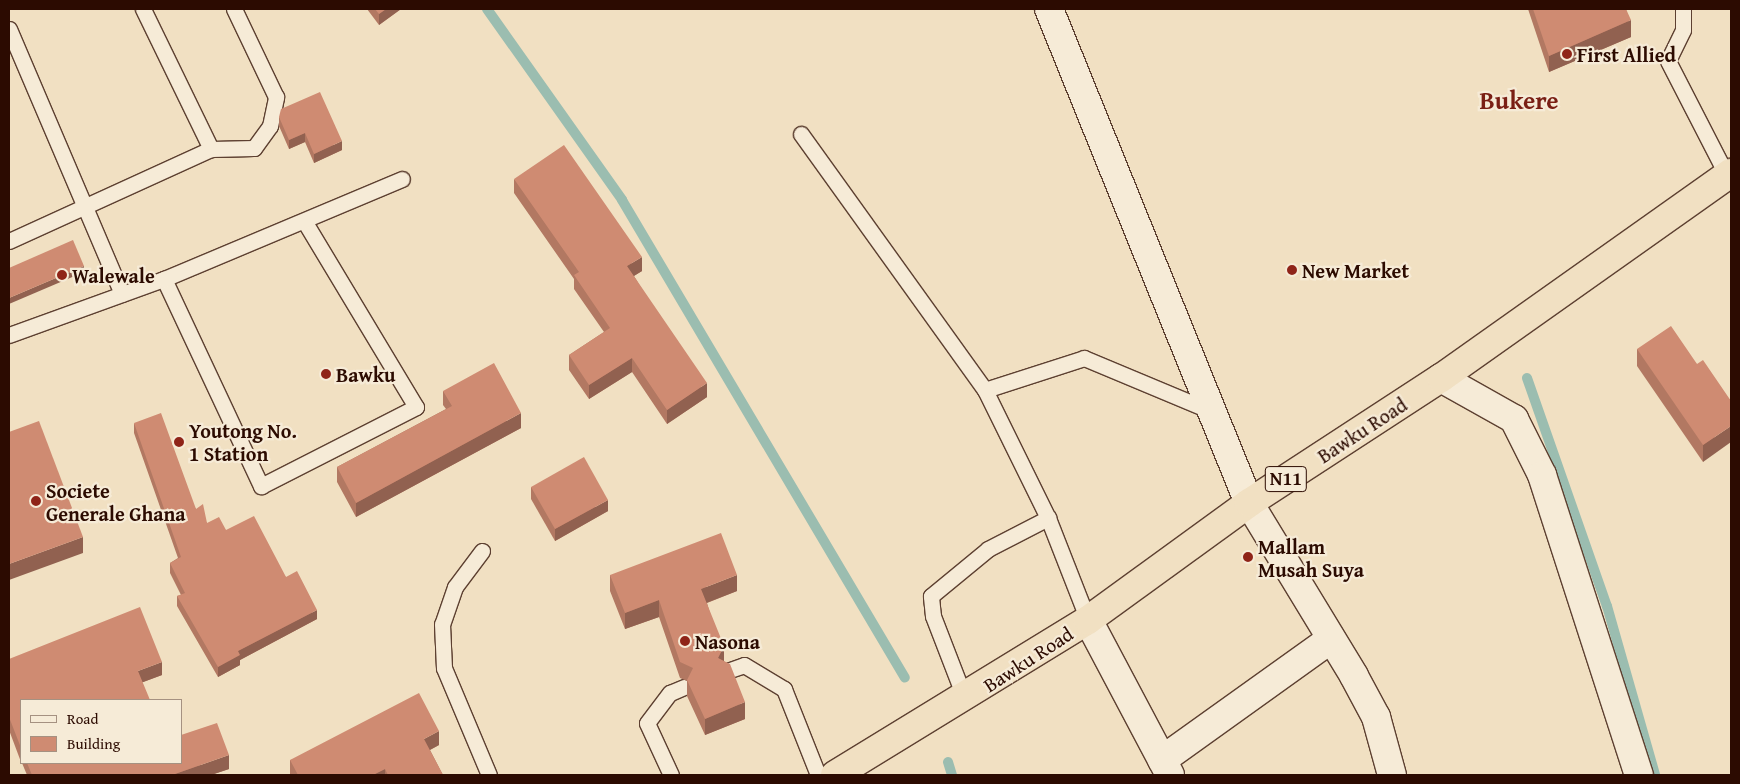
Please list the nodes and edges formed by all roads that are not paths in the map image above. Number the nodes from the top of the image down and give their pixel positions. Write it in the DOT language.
graph roads {
  1 [pos="143,9"];
  2 [pos="234,9"];
  3 [pos="1049,9"];
  4 [pos="1683,9"];
  5 [pos="9,29"];
  6 [pos="800,134"];
  7 [pos="211,149"];
  8 [pos="1729,175"];
  9 [pos="402,179"];
  10 [pos="84,207"];
  11 [pos="305,222"];
  12 [pos="9,241"];
  13 [pos="164,279"];
  14 [pos="122,294"];
  15 [pos="9,335"];
  16 [pos="1441,378"];
  17 [pos="985,390"];
  18 [pos="1213,412"];
  19 [pos="1249,503"];
  20 [pos="1048,518"];
  21 [pos="482,551"];
  22 [pos="1088,620"];
  23 [pos="1331,639"];
  24 [pos="727,671"];
  25 [pos="684,687"];
  26 [pos="965,698"];
  27 [pos="1166,768"];
  28 [pos="489,775"];
  29 [pos="671,775"];
  30 [pos="818,775"];
  31 [pos="835,775"];
  32 [pos="1392,775"];
  33 [pos="1639,775"];
  1 -- 7 [label="lane"];
  2 -- 7 [label="lane"];
  3 -- 18 [label="street"];
  4 -- 8 [label="lane"];
  5 -- 10 [label="lane"];
  6 -- 17 [label="lane"];
  7 -- 10 [label="lane"];
  8 -- 16 [label="highway, Bawku Road / N11"];
  9 -- 11 [label="lane"];
  10 -- 12 [label="lane"];
  10 -- 14 [label="lane"];
  11 -- 13 [label="lane"];
  11 -- 13 [label="lane"];
  13 -- 14 [label="lane"];
  14 -- 15 [label="lane"];
  16 -- 19 [label="highway, Bawku Road / N11"];
  16 -- 33 [label="street"];
  17 -- 18 [label="lane"];
  17 -- 20 [label="lane"];
  18 -- 19 [label="street"];
  19 -- 22 [label="highway, Bawku Road / N11"];
  19 -- 23 [label="street"];
  20 -- 22 [label="lane"];
  20 -- 26 [label="lane"];
  21 -- 28 [label="lane"];
  22 -- 26 [label="highway, Bawku Road / N11"];
  22 -- 27 [label="street"];
  23 -- 27 [label="street"];
  23 -- 32 [label="street"];
  24 -- 30 [label="lane"];
  25 -- 29 [label="lane"];
  26 -- 31 [label="highway, Bawku Road / N11"];
}
